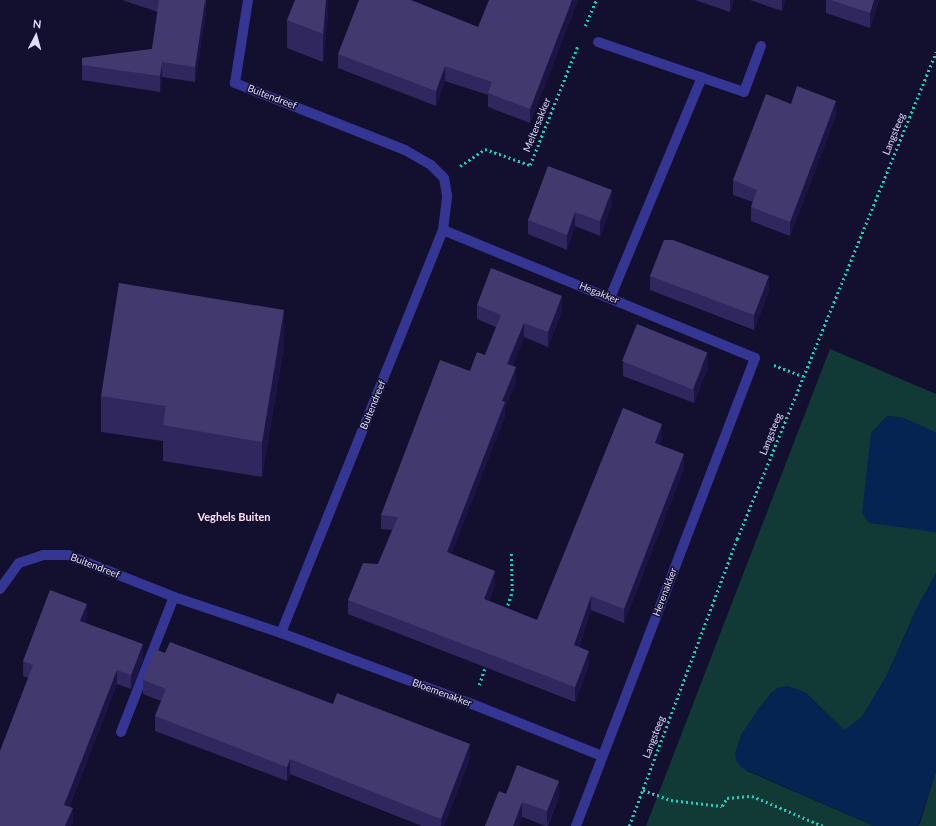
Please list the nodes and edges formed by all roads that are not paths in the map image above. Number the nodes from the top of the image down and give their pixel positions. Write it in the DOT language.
graph roads {
  1 [pos="248,0"];
  2 [pos="598,42"];
  3 [pos="761,46"];
  4 [pos="702,77"];
  5 [pos="443,230"];
  6 [pos="610,298"];
  7 [pos="755,358"];
  8 [pos="0,589"];
  9 [pos="174,596"];
  10 [pos="281,633"];
  11 [pos="121,732"];
  12 [pos="602,756"];
  13 [pos="576,826"];
  1 -- 5 [label="street, Buitendreef"];
  2 -- 4 [label="street"];
  3 -- 4 [label="street"];
  4 -- 6 [label="street"];
  5 -- 6 [label="street, Hegakker"];
  5 -- 10 [label="street, Buitendreef"];
  6 -- 7 [label="street, Hegakker"];
  7 -- 12 [label="street, Herenakker"];
  8 -- 9 [label="street, Buitendreef"];
  9 -- 10 [label="street, Buitendreef"];
  9 -- 11 [label="street"];
  10 -- 12 [label="street, Bloemenakker"];
  12 -- 13 [label="street, Herenakker"];
}
